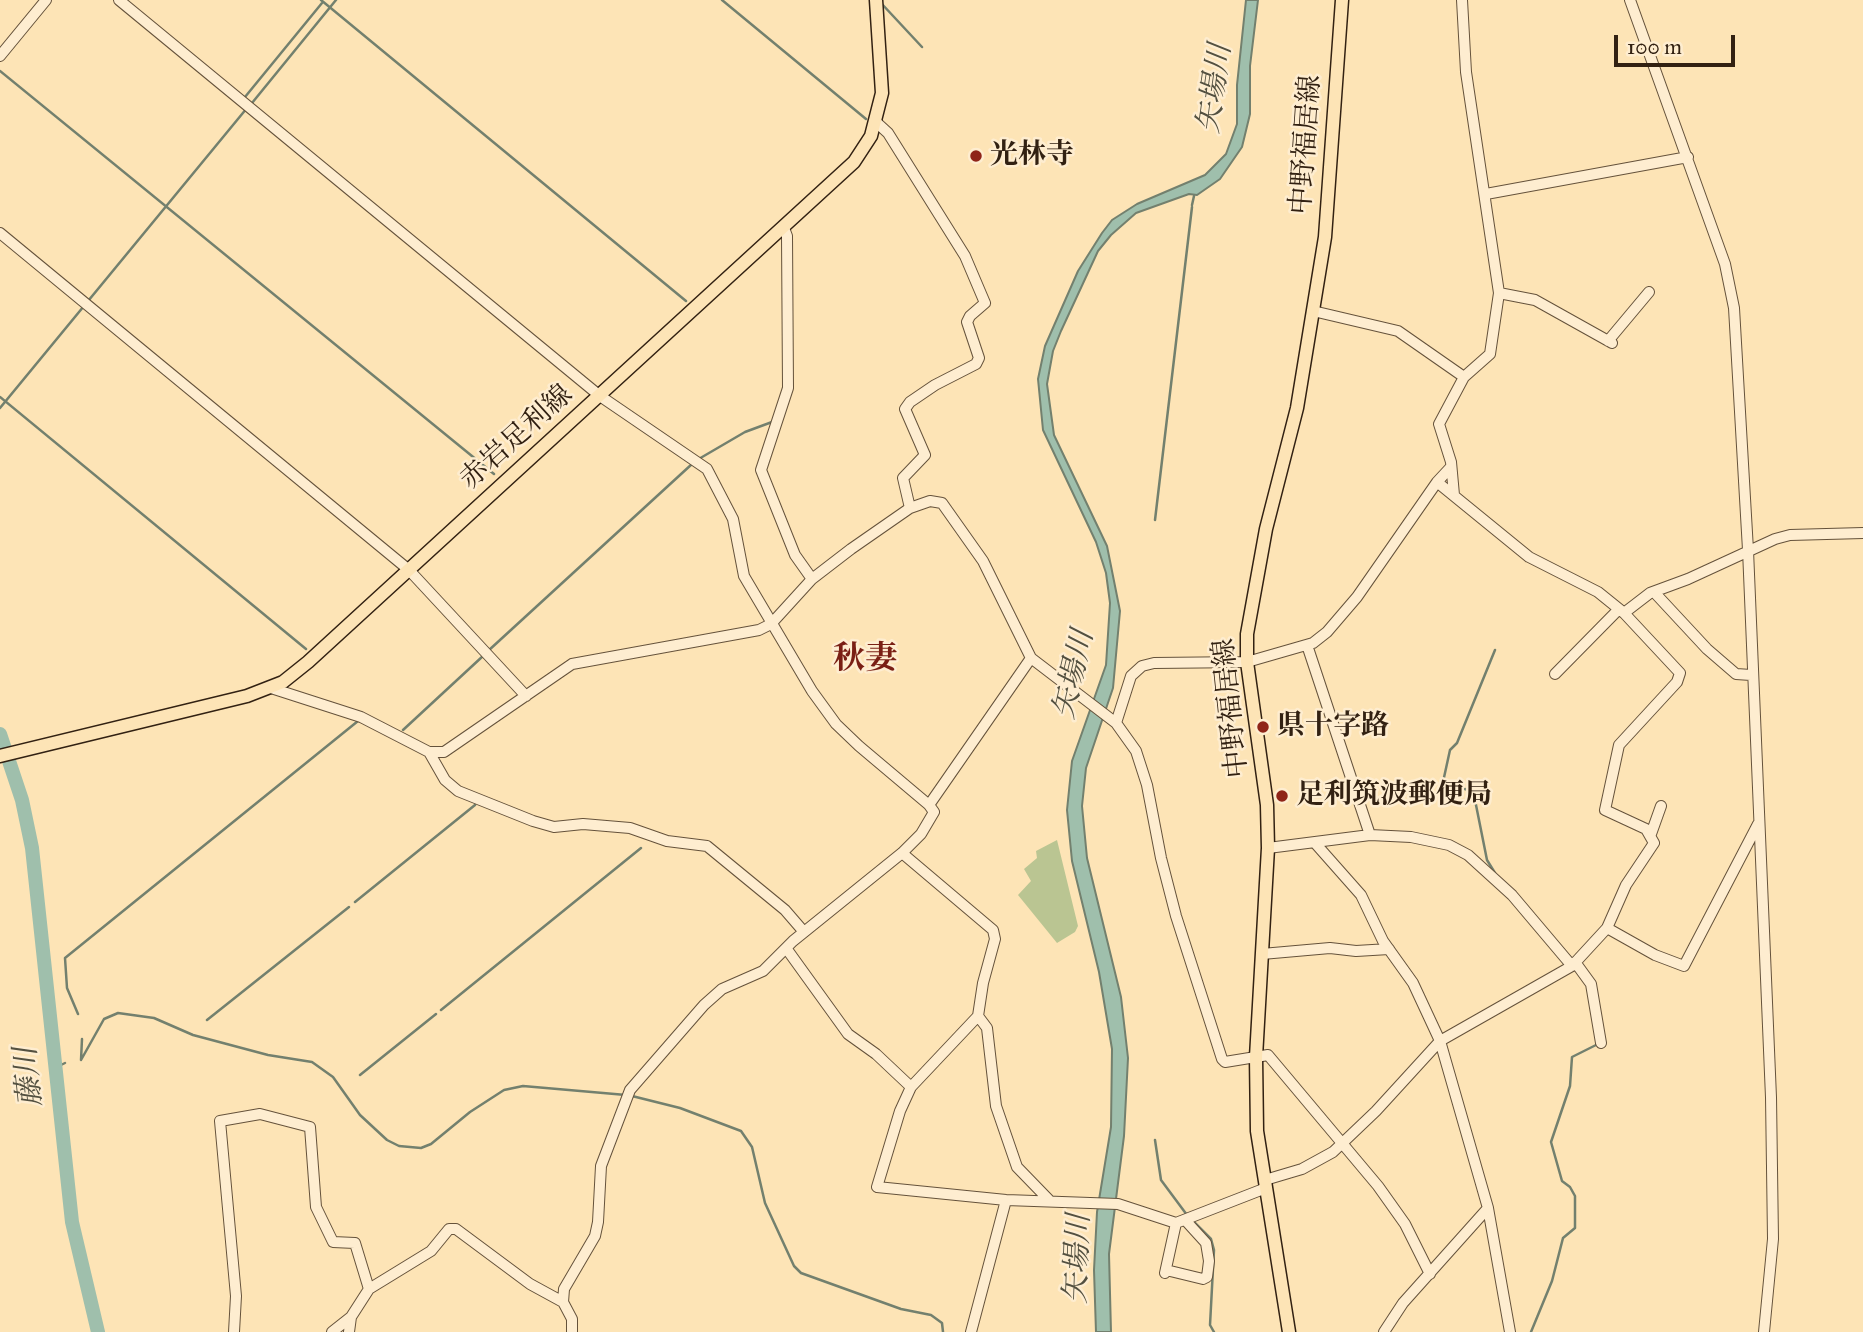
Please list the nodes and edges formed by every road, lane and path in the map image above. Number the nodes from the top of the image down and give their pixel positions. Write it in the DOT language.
graph roads {
  1 [pos="46,0"];
  2 [pos="119,0"];
  3 [pos="876,0"];
  4 [pos="1342,0"];
  5 [pos="1462,0"];
  6 [pos="1630,0"];
  7 [pos="0,56"];
  8 [pos="876,122"];
  9 [pos="1688,157"];
  10 [pos="1486,194"];
  11 [pos="784,228"];
  12 [pos="0,233"];
  13 [pos="1649,292"];
  14 [pos="1499,293"];
  15 [pos="1313,311"];
  16 [pos="1464,377"];
  17 [pos="600,396"];
  18 [pos="1450,468"];
  19 [pos="1437,482"];
  20 [pos="1454,495"];
  21 [pos="911,508"];
  22 [pos="1863,533"];
  23 [pos="1748,551"];
  24 [pos="409,570"];
  25 [pos="811,579"];
  26 [pos="1654,592"];
  27 [pos="1621,611"];
  28 [pos="771,624"];
  29 [pos="1307,645"];
  30 [pos="1031,658"];
  31 [pos="1247,662"];
  32 [pos="1555,674"];
  33 [pos="1751,674"];
  34 [pos="271,688"];
  35 [pos="526,696"];
  36 [pos="1116,723"];
  37 [pos="429,752"];
  38 [pos="0,756"];
  39 [pos="929,805"];
  40 [pos="1661,807"];
  41 [pos="1758,824"];
  42 [pos="1651,834"];
  43 [pos="1370,835"];
  44 [pos="1315,843"];
  45 [pos="1268,848"];
  46 [pos="902,853"];
  47 [pos="1607,928"];
  48 [pos="804,932"];
  49 [pos="786,948"];
  50 [pos="1389,949"];
  51 [pos="1262,954"];
  52 [pos="1574,964"];
  53 [pos="978,1016"];
  54 [pos="1440,1041"];
  55 [pos="1601,1043"];
  56 [pos="1256,1056"];
  57 [pos="911,1087"];
  58 [pos="1343,1144"];
  59 [pos="1265,1184"];
  60 [pos="1006,1200"];
  61 [pos="1049,1200"];
  62 [pos="1488,1208"];
  63 [pos="1181,1222"];
  64 [pos="1430,1274"];
  65 [pos="369,1289"];
  66 [pos="563,1302"];
  67 [pos="351,1317"];
  68 [pos="234,1332"];
  69 [pos="332,1332"];
  70 [pos="349,1332"];
  71 [pos="572,1332"];
  72 [pos="971,1332"];
  73 [pos="1289,1332"];
  74 [pos="1384,1332"];
  75 [pos="1510,1332"];
  76 [pos="1764,1332"];
  1 -- 7 [label="street"];
  2 -- 17 [label="street"];
  3 -- 8 [label="main road, 赤岩足利線"];
  4 -- 15 [label="main road, 中野福居線"];
  5 -- 10 [label="street"];
  6 -- 9 [label="street"];
  8 -- 11 [label="main road, 赤岩足利線"];
  8 -- 21 [label="street"];
  9 -- 10 [label="street"];
  9 -- 23 [label="street"];
  10 -- 14 [label="street"];
  11 -- 17 [label="main road, 赤岩足利線"];
  11 -- 25 [label="street"];
  12 -- 24 [label="street"];
  13 -- 14 [label="street"];
  14 -- 16 [label="street"];
  15 -- 16 [label="street"];
  15 -- 31 [label="main road, 中野福居線"];
  16 -- 18 [label="street"];
  17 -- 24 [label="main road, 赤岩足利線"];
  17 -- 28 [label="street"];
  18 -- 19 [label="street"];
  18 -- 20 [label="street"];
  19 -- 20 [label="street"];
  19 -- 29 [label="street"];
  20 -- 27 [label="street"];
  21 -- 25 [label="street"];
  21 -- 30 [label="street"];
  22 -- 23 [label="street"];
  23 -- 26 [label="street"];
  23 -- 33 [label="street"];
  24 -- 34 [label="main road, 赤岩足利線"];
  24 -- 35 [label="street"];
  25 -- 28 [label="street"];
  26 -- 27 [label="street"];
  26 -- 33 [label="street"];
  27 -- 32 [label="street"];
  27 -- 42 [label="street"];
  28 -- 35 [label="street"];
  28 -- 39 [label="street"];
  29 -- 31 [label="street"];
  29 -- 43 [label="street"];
  30 -- 36 [label="street"];
  30 -- 39 [label="street"];
  31 -- 36 [label="street"];
  31 -- 45 [label="main road, 中野福居線"];
  33 -- 41 [label="street"];
  34 -- 37 [label="street"];
  34 -- 38 [label="main road, 赤岩足利線"];
  35 -- 37 [label="street"];
  36 -- 56 [label="street"];
  37 -- 48 [label="street"];
  39 -- 46 [label="street"];
  40 -- 42 [label="street"];
  41 -- 47 [label="street"];
  41 -- 76 [label="street"];
  42 -- 47 [label="street"];
  43 -- 44 [label="street"];
  43 -- 52 [label="street"];
  44 -- 45 [label="street"];
  44 -- 50 [label="street"];
  45 -- 51 [label="main road, 中野福居線"];
  46 -- 48 [label="street"];
  46 -- 53 [label="street"];
  47 -- 52 [label="street"];
  48 -- 49 [label="street"];
  49 -- 57 [label="street"];
  49 -- 66 [label="street"];
  50 -- 51 [label="street"];
  50 -- 54 [label="street"];
  51 -- 56 [label="main road, 中野福居線"];
  52 -- 54 [label="street"];
  52 -- 55 [label="street"];
  53 -- 57 [label="street"];
  53 -- 61 [label="street"];
  54 -- 58 [label="street"];
  54 -- 62 [label="street"];
  56 -- 58 [label="street"];
  56 -- 59 [label="main road, 中野福居線"];
  57 -- 60 [label="street"];
  58 -- 59 [label="street"];
  58 -- 64 [label="street"];
  59 -- 63 [label="street"];
  59 -- 73 [label="main road, 中野福居線"];
  60 -- 61 [label="street"];
  60 -- 72 [label="street"];
  61 -- 63 [label="street"];
  62 -- 64 [label="street"];
  62 -- 75 [label="street"];
  63 -- 63 [label="street"];
  64 -- 74 [label="street"];
  65 -- 66 [label="street"];
  65 -- 67 [label="street"];
  65 -- 68 [label="street"];
  66 -- 71 [label="street"];
  67 -- 69 [label="street"];
  67 -- 70 [label="street"];
}
